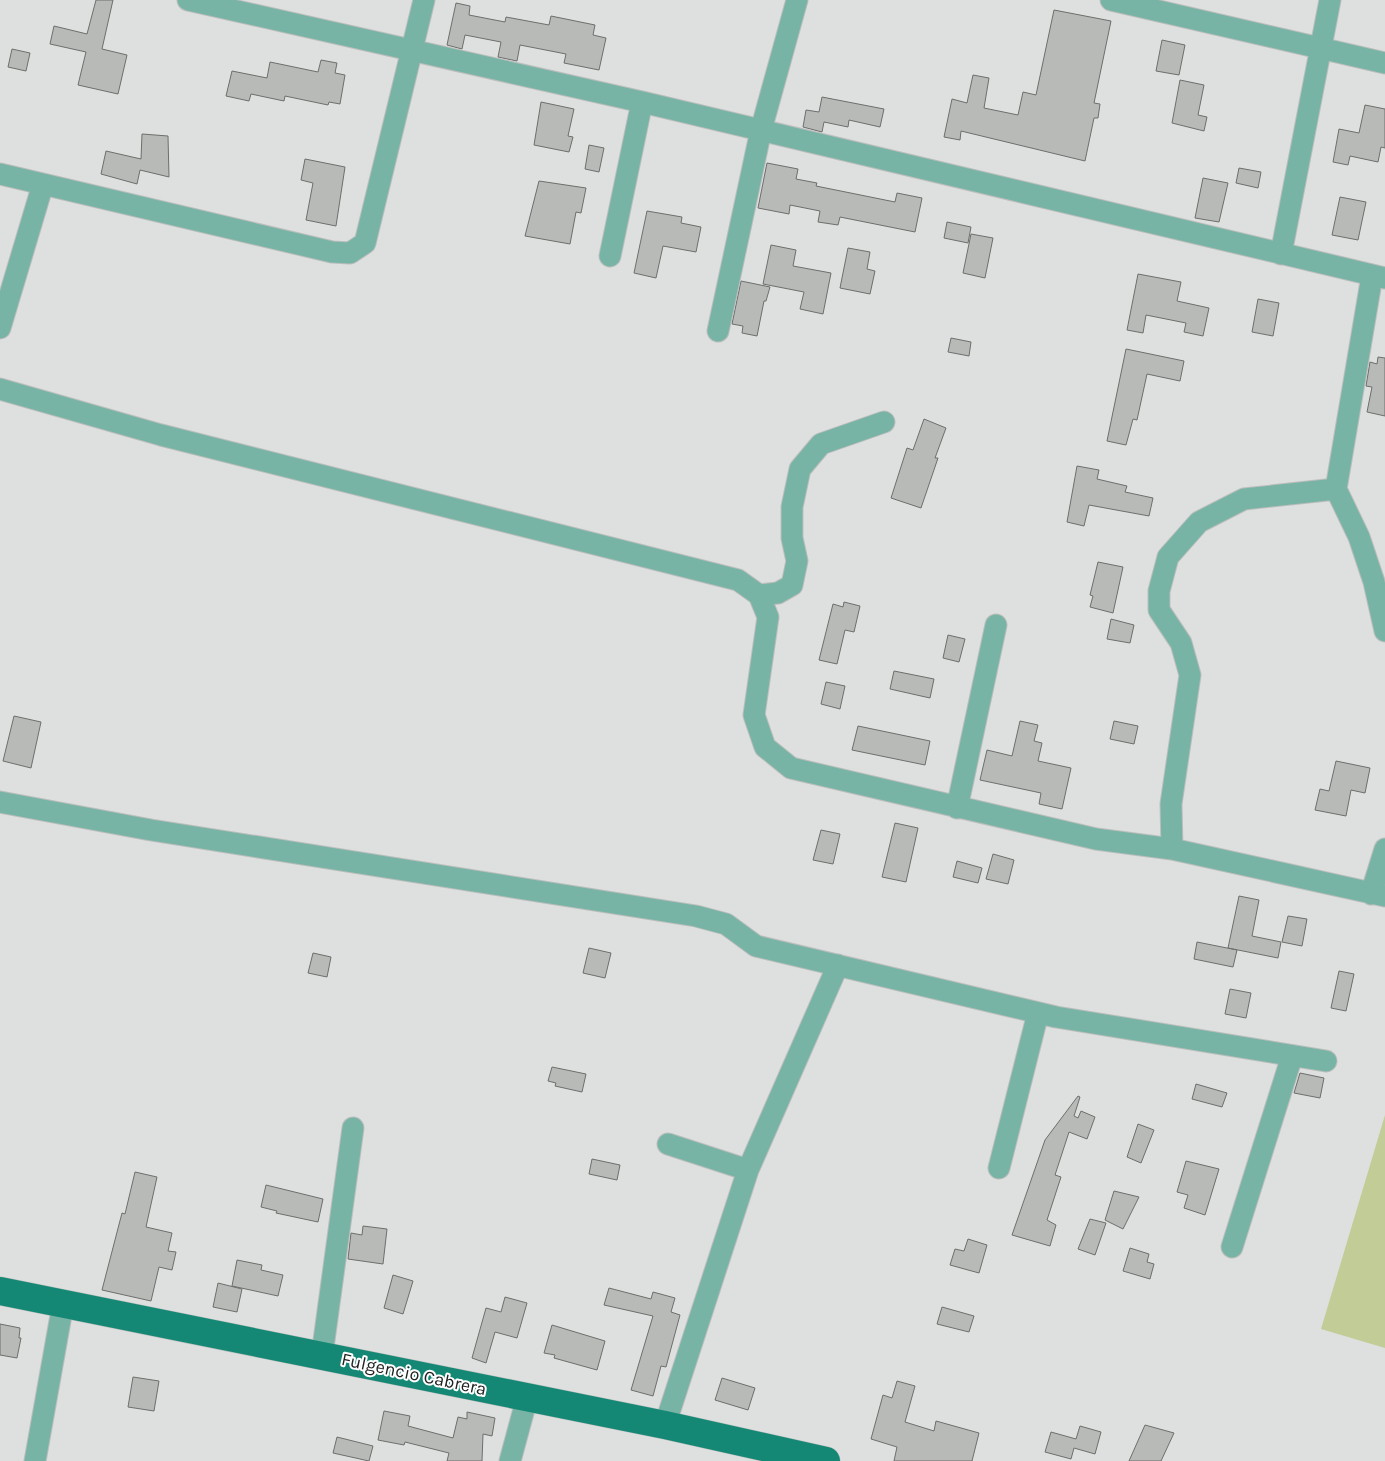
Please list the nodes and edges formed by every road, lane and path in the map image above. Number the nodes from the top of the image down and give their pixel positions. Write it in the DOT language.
graph roads {
  1 [pos="188,0"];
  2 [pos="424,0"];
  3 [pos="797,0"];
  4 [pos="1111,0"];
  5 [pos="1330,0"];
  6 [pos="1319,48"];
  7 [pos="411,51"];
  8 [pos="1385,63"];
  9 [pos="642,102"];
  10 [pos="762,130"];
  11 [pos="0,174"];
  12 [pos="44,184"];
  13 [pos="1280,254"];
  14 [pos="610,256"];
  15 [pos="1378,277"];
  16 [pos="0,328"];
  17 [pos="718,331"];
  18 [pos="0,389"];
  19 [pos="884,422"];
  20 [pos="1336,489"];
  21 [pos="759,595"];
  22 [pos="996,625"];
  23 [pos="1385,631"];
  24 [pos="0,802"];
  25 [pos="957,808"];
  26 [pos="1172,849"];
  27 [pos="1385,849"];
  28 [pos="1378,895"];
  29 [pos="838,965"];
  30 [pos="1038,1013"];
  31 [pos="1292,1056"];
  32 [pos="1326,1061"];
  33 [pos="353,1128"];
  34 [pos="668,1144"];
  35 [pos="999,1168"];
  36 [pos="748,1170"];
  37 [pos="1232,1247"];
  38 [pos="0,1291"];
  39 [pos="63,1304"];
  40 [pos="322,1355"];
  41 [pos="527,1398"];
  42 [pos="665,1425"];
  43 [pos="35,1461"];
  44 [pos="510,1461"];
  45 [pos="826,1461"];
  1 -- 7 [label="street"];
  2 -- 7 [label="street"];
  3 -- 10 [label="street"];
  4 -- 6 [label="street"];
  5 -- 6 [label="street"];
  6 -- 8 [label="street"];
  6 -- 13 [label="street"];
  7 -- 9 [label="street"];
  7 -- 12 [label="street"];
  9 -- 10 [label="street"];
  9 -- 14 [label="street"];
  10 -- 13 [label="street"];
  10 -- 17 [label="street"];
  11 -- 12 [label="street"];
  12 -- 16 [label="street"];
  13 -- 15 [label="street"];
  15 -- 20 [label="street"];
  18 -- 21 [label="street"];
  19 -- 21 [label="street"];
  20 -- 23 [label="street"];
  20 -- 26 [label="street"];
  21 -- 25 [label="street"];
  22 -- 25 [label="street"];
  24 -- 29 [label="street"];
  25 -- 26 [label="street"];
  26 -- 28 [label="street"];
  27 -- 28 [label="street"];
  29 -- 30 [label="street"];
  29 -- 36 [label="street"];
  30 -- 31 [label="street"];
  30 -- 35 [label="street"];
  31 -- 32 [label="street"];
  31 -- 37 [label="street"];
  33 -- 40 [label="street"];
  34 -- 36 [label="street"];
  36 -- 42 [label="street"];
  38 -- 39 [label="main road, Fulgencio Cabrera"];
  39 -- 40 [label="main road, Fulgencio Cabrera"];
  39 -- 43 [label="street"];
  40 -- 41 [label="main road, Fulgencio Cabrera"];
  41 -- 42 [label="main road, Fulgencio Cabrera"];
  41 -- 44 [label="street"];
  42 -- 45 [label="main road, Fulgencio Cabrera"];
}
